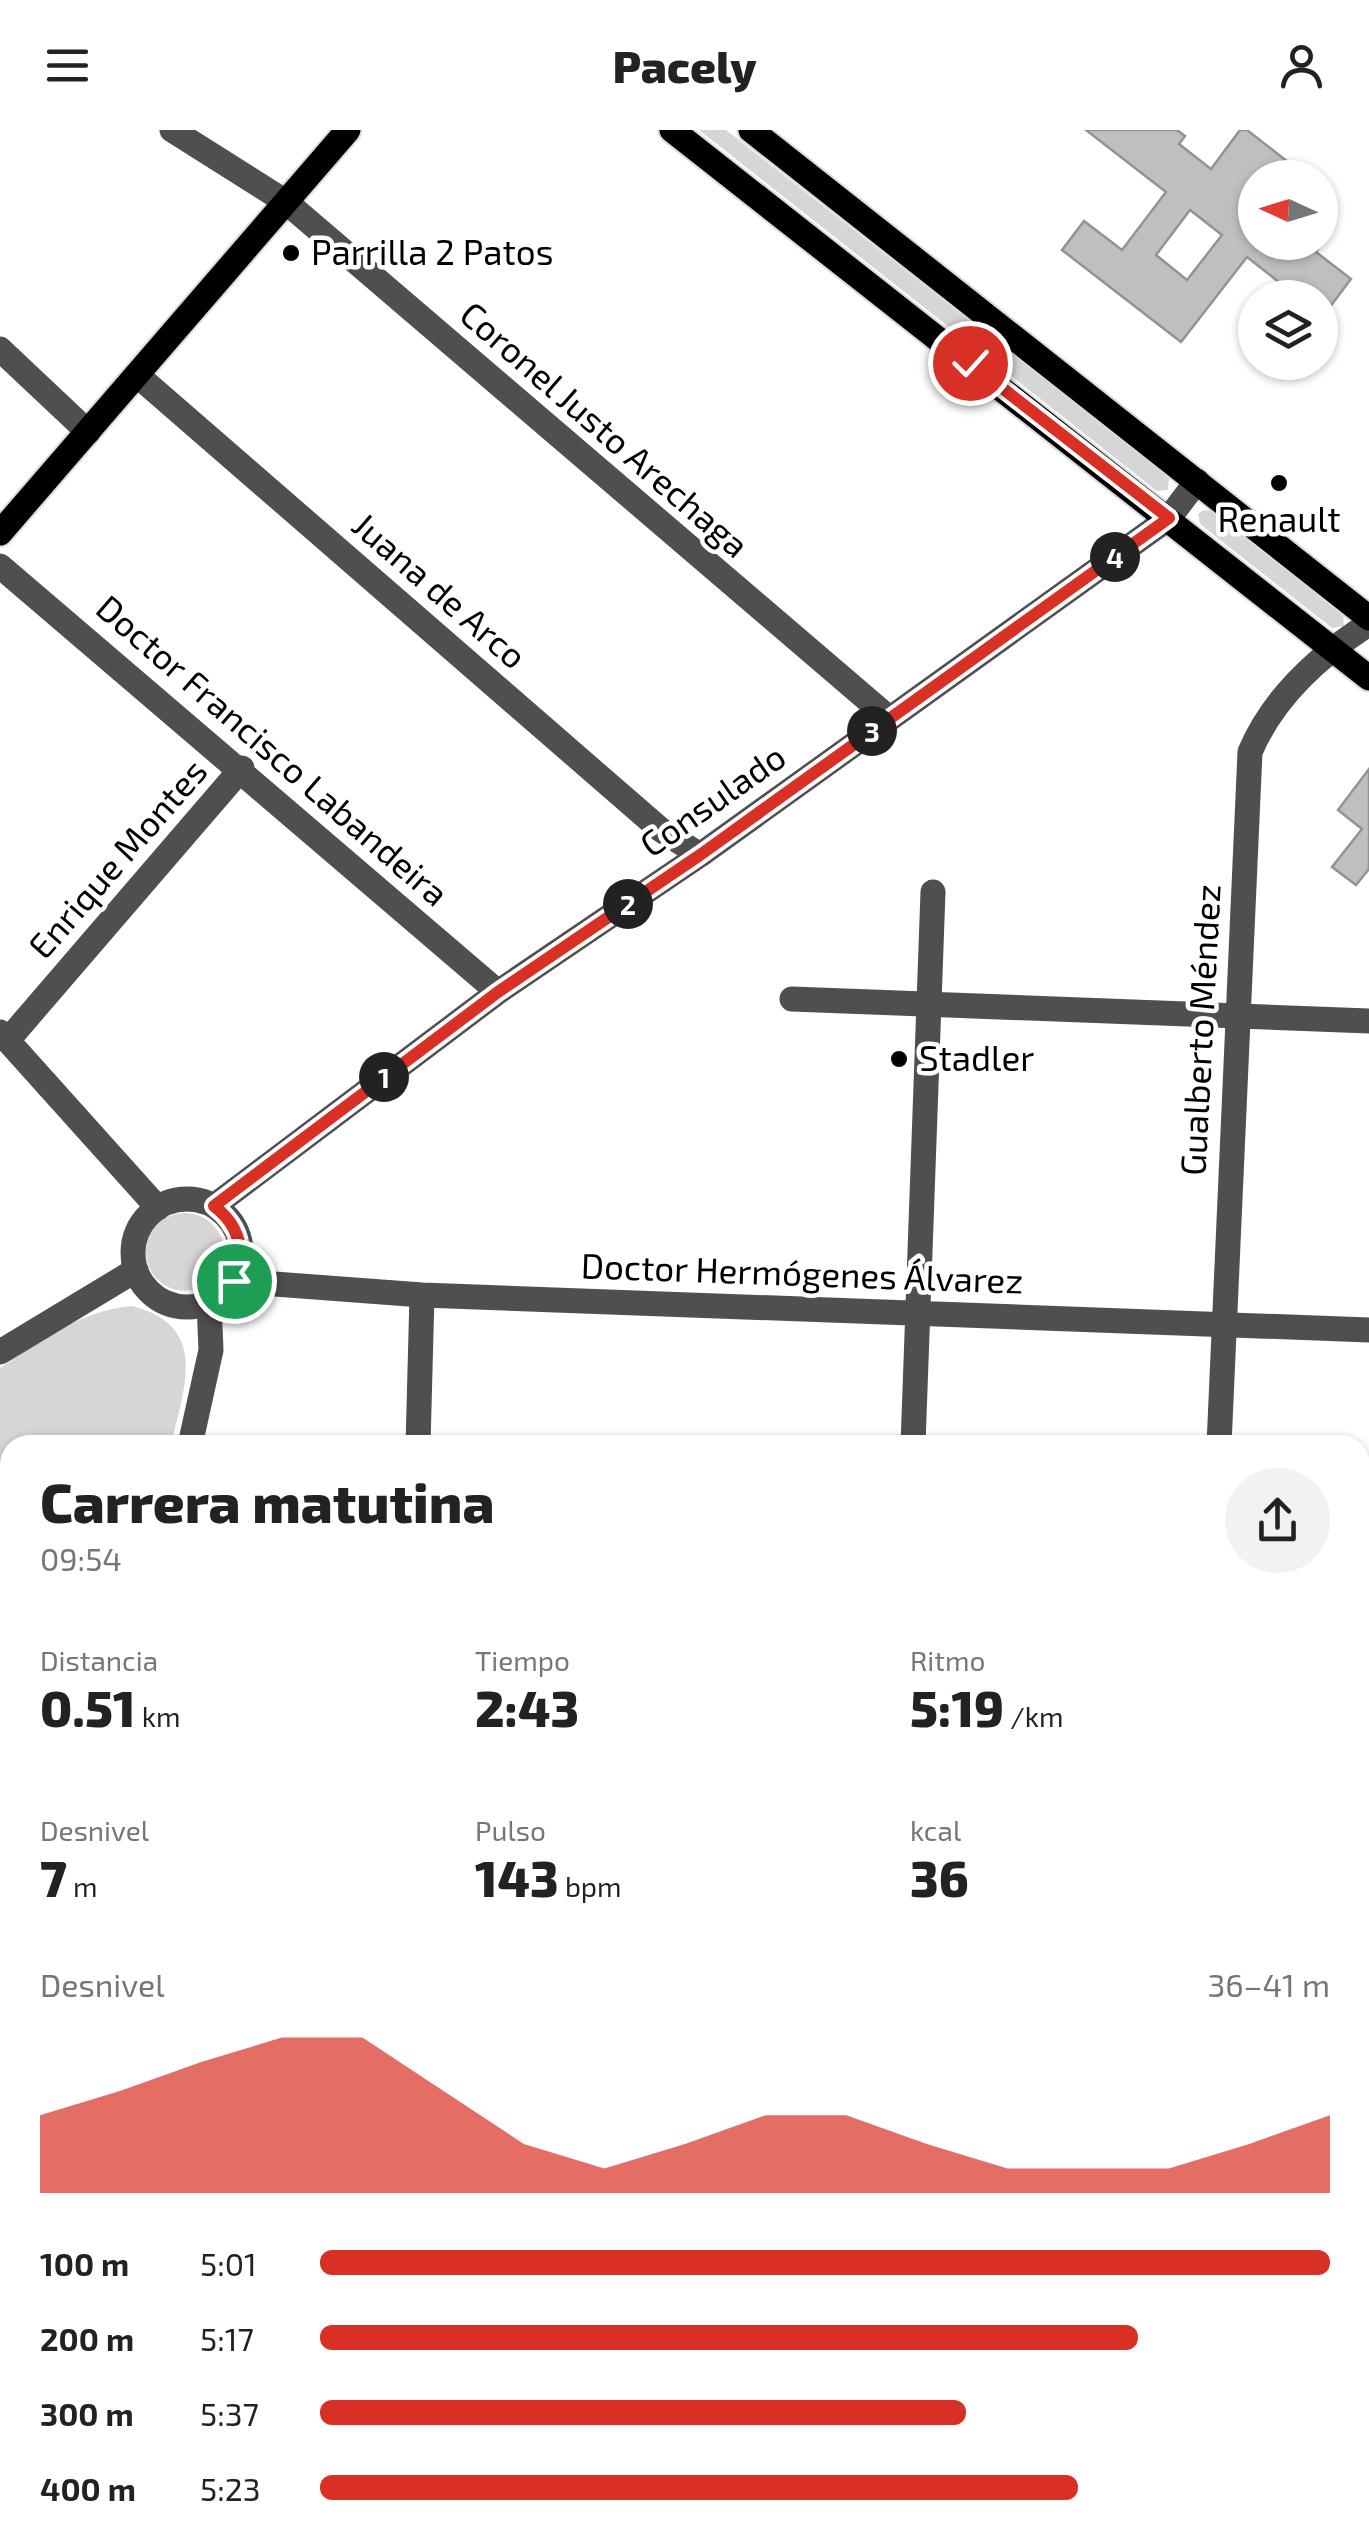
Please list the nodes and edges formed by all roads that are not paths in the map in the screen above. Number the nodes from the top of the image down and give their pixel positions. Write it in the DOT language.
graph roads {
  1 [pos="172,130"];
  2 [pos="348,130"];
  3 [pos="672,130"];
  4 [pos="751,130"];
  5 [pos="286,202"];
  6 [pos="0,349"];
  7 [pos="137,375"];
  8 [pos="88,432"];
  9 [pos="1197,482"];
  10 [pos="1169,518"];
  11 [pos="0,534"];
  12 [pos="0,566"];
  13 [pos="1369,621"];
  14 [pos="1332,648"];
  15 [pos="1369,678"];
  16 [pos="889,718"];
  17 [pos="242,768"];
  18 [pos="700,855"];
  19 [pos="934,892"];
  20 [pos="498,992"];
  21 [pos="792,998"];
  22 [pos="929,1004"];
  23 [pos="1236,1016"];
  24 [pos="1369,1020"];
  25 [pos="4,1036"];
  26 [pos="214,1206"];
  27 [pos="158,1208"];
  28 [pos="136,1270"];
  29 [pos="234,1281"];
  30 [pos="422,1295"];
  31 [pos="208,1303"];
  32 [pos="917,1313"];
  33 [pos="1223,1324"];
  34 [pos="1369,1330"];
  35 [pos="0,1352"];
  36 [pos="192,1435"];
  37 [pos="418,1435"];
  38 [pos="912,1435"];
  39 [pos="1219,1435"];
  1 -- 5 [label="street, Coronel Justo Arechaga"];
  2 -- 5 [label="main road"];
  3 -- 10 [label="main road"];
  4 -- 9 [label="main road"];
  5 -- 7 [label="main road"];
  5 -- 16 [label="street, Coronel Justo Arechaga"];
  6 -- 8 [label="street"];
  7 -- 8 [label="main road"];
  7 -- 18 [label="street, Juana de Arco"];
  8 -- 11 [label="main road"];
  9 -- 10 [label="street, Consulado"];
  9 -- 13 [label="main road"];
  10 -- 14 [label="main road"];
  10 -- 16 [label="street, Consulado"];
  12 -- 17 [label="street, Doctor Francisco Labandeira"];
  13 -- 14 [label="street, Gualberto Méndez"];
  14 -- 15 [label="main road"];
  14 -- 23 [label="street, Gualberto Méndez"];
  16 -- 18 [label="street, Consulado"];
  17 -- 20 [label="street, Doctor Francisco Labandeira"];
  17 -- 25 [label="street, Enrique Montes"];
  18 -- 20 [label="street, Consulado"];
  19 -- 22 [label="street"];
  20 -- 26 [label="street, Consulado"];
  21 -- 22 [label="street"];
  22 -- 23 [label="street"];
  22 -- 32 [label="street"];
  23 -- 24 [label="street"];
  23 -- 33 [label="street, Gualberto Méndez"];
  25 -- 27 [label="street"];
  26 -- 27 [label="street"];
  26 -- 29 [label="street"];
  27 -- 28 [label="street"];
  28 -- 31 [label="street"];
  28 -- 35 [label="street"];
  29 -- 30 [label="street, Doctor Hermógenes Álvarez"];
  29 -- 31 [label="street"];
  30 -- 32 [label="street, Doctor Hermógenes Álvarez"];
  30 -- 37 [label="street"];
  31 -- 36 [label="street"];
  32 -- 33 [label="street, Doctor Hermógenes Álvarez"];
  32 -- 38 [label="street"];
  33 -- 34 [label="street, Doctor Hermógenes Álvarez"];
  33 -- 39 [label="street, Gualberto Méndez"];
}
